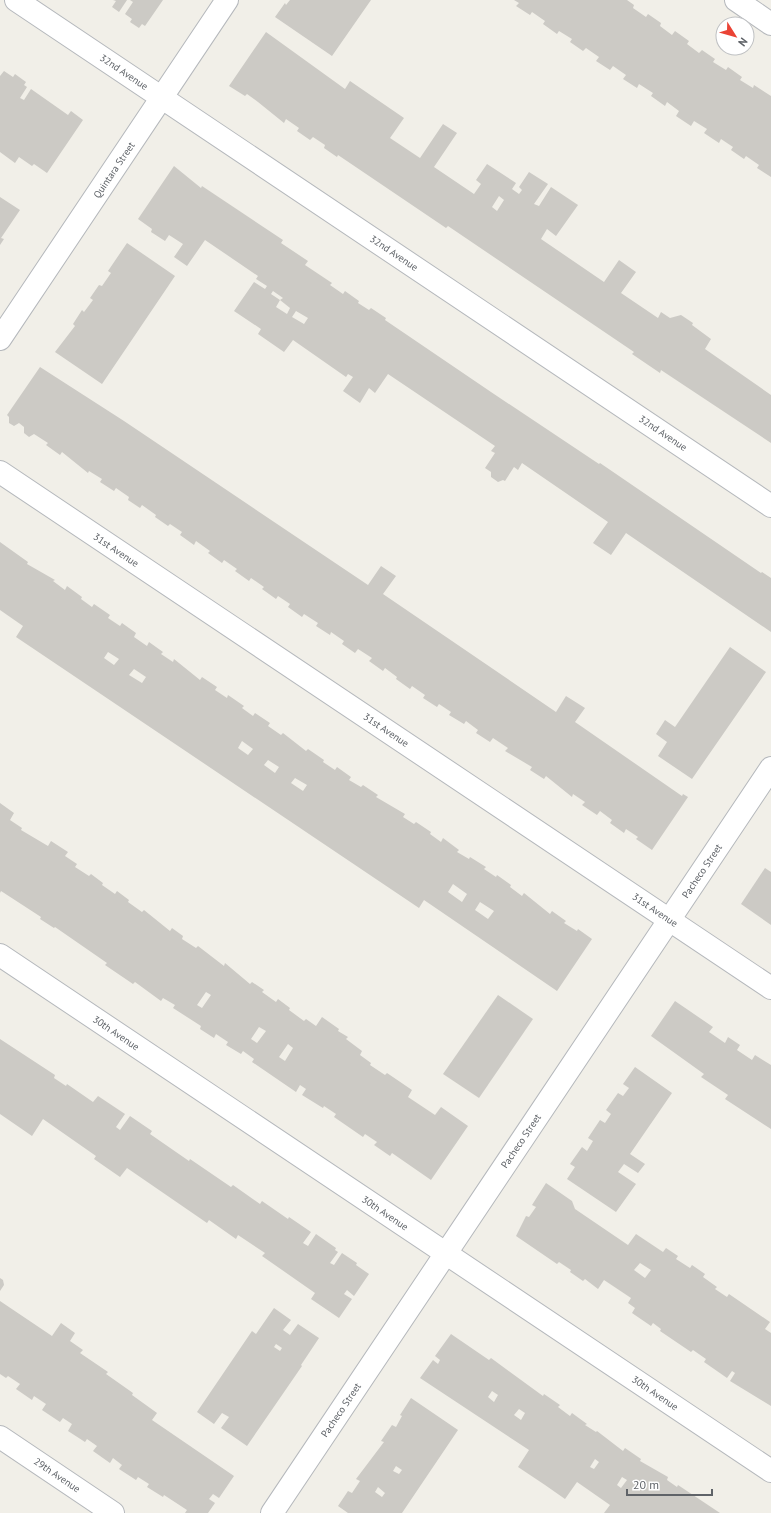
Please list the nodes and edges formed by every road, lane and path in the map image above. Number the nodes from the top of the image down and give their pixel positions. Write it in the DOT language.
graph roads {
  1 [pos="16,0"];
  2 [pos="227,0"];
  3 [pos="736,0"];
  4 [pos="771,24"];
  5 [pos="162,97"];
  6 [pos="0,339"];
  7 [pos="0,472"];
  8 [pos="771,506"];
  9 [pos="771,768"];
  10 [pos="669,920"];
  11 [pos="0,955"];
  12 [pos="771,988"];
  13 [pos="446,1253"];
  14 [pos="0,1437"];
  15 [pos="771,1471"];
  16 [pos="113,1513"];
  17 [pos="272,1513"];
  1 -- 5 [label="street, 32nd Avenue"];
  2 -- 5 [label="street, Quintara Street"];
  3 -- 4 [label="street"];
  5 -- 6 [label="street, Quintara Street"];
  5 -- 8 [label="street, 32nd Avenue"];
  7 -- 10 [label="street, 31st Avenue"];
  9 -- 10 [label="street, Pacheco Street"];
  10 -- 12 [label="street, 31st Avenue"];
  10 -- 13 [label="street, Pacheco Street"];
  11 -- 13 [label="street, 30th Avenue"];
  13 -- 15 [label="street, 30th Avenue"];
  13 -- 17 [label="street, Pacheco Street"];
  14 -- 16 [label="street, 29th Avenue"];
}
